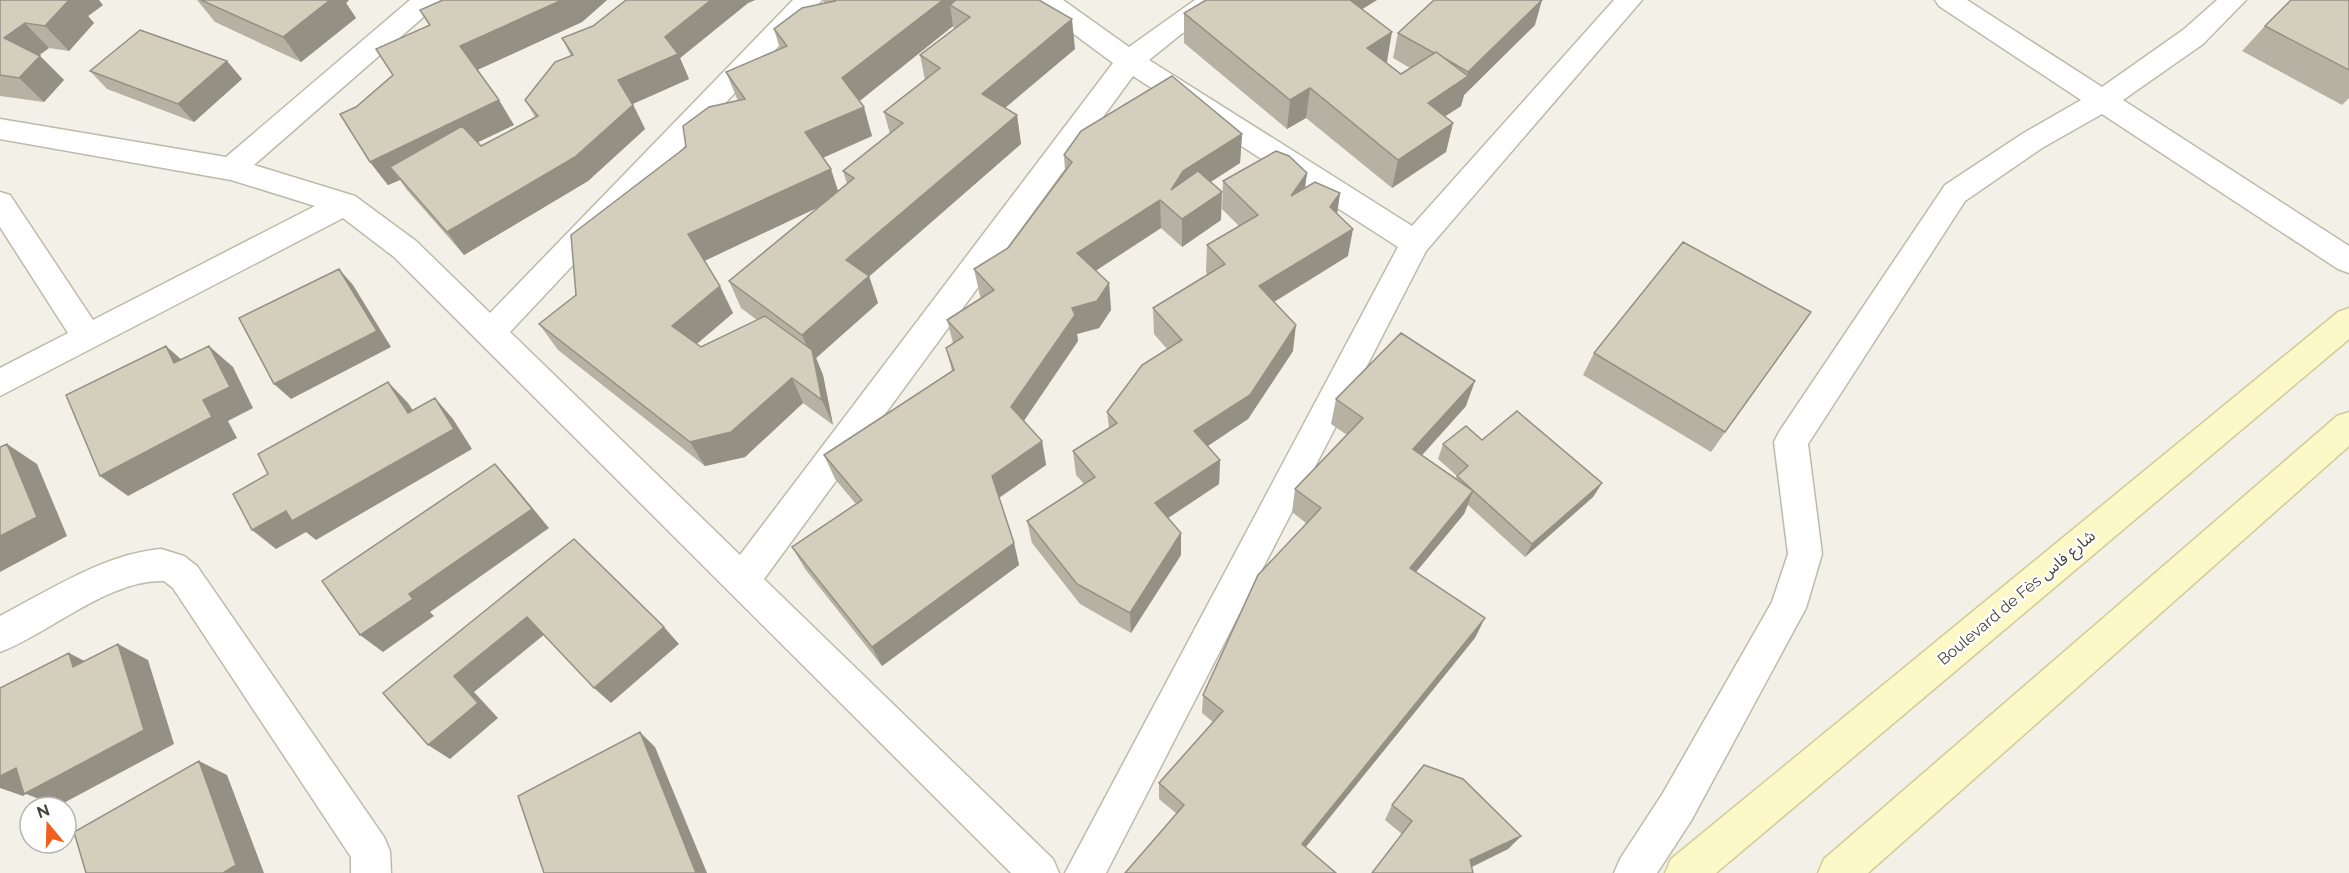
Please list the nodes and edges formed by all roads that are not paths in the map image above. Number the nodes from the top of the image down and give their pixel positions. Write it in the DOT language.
graph roads {
  1 [pos="427,0"];
  2 [pos="808,0"];
  3 [pos="1045,0"];
  4 [pos="1214,0"];
  5 [pos="1629,0"];
  6 [pos="1948,0"];
  7 [pos="2233,0"];
  8 [pos="1130,61"];
  9 [pos="2101,101"];
  10 [pos="0,129"];
  11 [pos="231,169"];
  12 [pos="0,202"];
  13 [pos="345,204"];
  14 [pos="1415,243"];
  15 [pos="2349,261"];
  16 [pos="2349,321"];
  17 [pos="490,333"];
  18 [pos="87,337"];
  19 [pos="0,382"];
  20 [pos="2349,426"];
  21 [pos="741,582"];
  22 [pos="0,635"];
  23 [pos="371,873"];
  24 [pos="1039,873"];
  25 [pos="1085,873"];
  26 [pos="1634,873"];
  27 [pos="1684,873"];
  28 [pos="1838,873"];
  1 -- 11 [label="street"];
  2 -- 17 [label="street"];
  3 -- 8 [label="street"];
  4 -- 8 [label="street"];
  5 -- 14 [label="street"];
  6 -- 9 [label="street"];
  7 -- 9 [label="street"];
  8 -- 14 [label="street"];
  8 -- 21 [label="street"];
  9 -- 15 [label="street"];
  9 -- 26 [label="street"];
  10 -- 11 [label="street"];
  11 -- 13 [label="street"];
  12 -- 18 [label="street"];
  13 -- 17 [label="street"];
  13 -- 18 [label="street"];
  14 -- 25 [label="street"];
  16 -- 27 [label="main road, Boulevard de Fès شارع فاس"];
  17 -- 21 [label="street"];
  18 -- 19 [label="street"];
  20 -- 28 [label="main road"];
  21 -- 24 [label="street"];
  22 -- 23 [label="street"];
}
